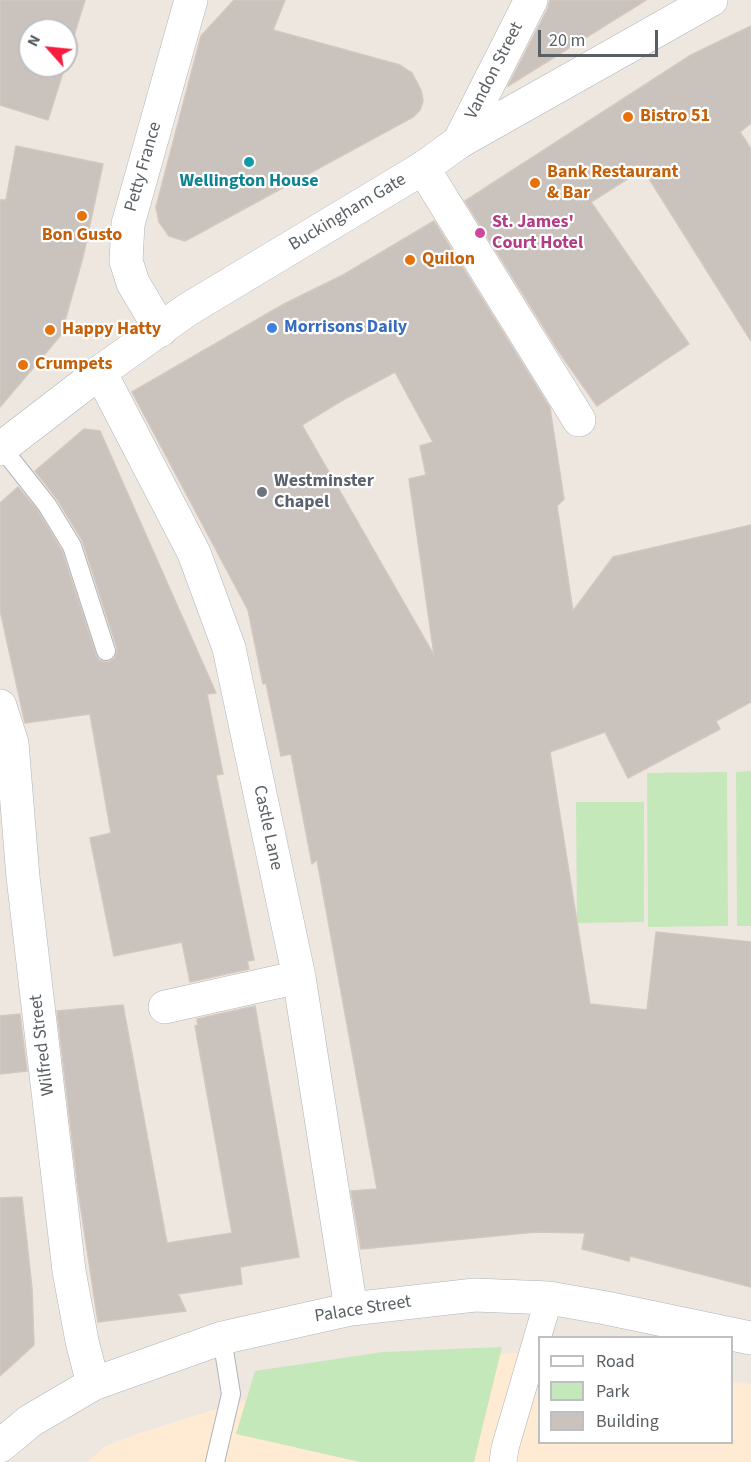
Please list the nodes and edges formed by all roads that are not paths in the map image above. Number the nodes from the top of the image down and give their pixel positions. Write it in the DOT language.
graph roads {
  1 [pos="191,0"];
  2 [pos="531,0"];
  3 [pos="711,0"];
  4 [pos="459,142"];
  5 [pos="423,168"];
  6 [pos="161,330"];
  7 [pos="100,372"];
  8 [pos="579,420"];
  9 [pos="1,448"];
  10 [pos="105,651"];
  11 [pos="0,706"];
  12 [pos="12,887"];
  13 [pos="299,977"];
  14 [pos="165,1007"];
  15 [pos="549,1298"];
  16 [pos="351,1309"];
  17 [pos="222,1338"];
  18 [pos="751,1338"];
  19 [pos="93,1384"];
  20 [pos="0,1446"];
  21 [pos="215,1462"];
  22 [pos="503,1462"];
  1 -- 6 [label="street, Petty France"];
  2 -- 4 [label="street, Vandon Street"];
  3 -- 4 [label="street, Buckingham Gate"];
  4 -- 5 [label="street, Buckingham Gate"];
  5 -- 6 [label="street, Buckingham Gate"];
  5 -- 8 [label="street"];
  6 -- 7 [label="street, Buckingham Gate"];
  7 -- 9 [label="street, Buckingham Gate"];
  7 -- 13 [label="street, Castle Lane"];
  9 -- 10 [label="lane"];
  11 -- 12 [label="street, Wilfred Street"];
  12 -- 19 [label="street, Wilfred Street"];
  13 -- 14 [label="street"];
  13 -- 16 [label="street, Castle Lane"];
  15 -- 16 [label="street, Palace Street"];
  15 -- 18 [label="street, Palace Street"];
  15 -- 22 [label="street"];
  16 -- 17 [label="street, Palace Street"];
  17 -- 19 [label="street, Palace Street"];
  17 -- 21 [label="lane"];
  19 -- 20 [label="street, Palace Street"];
}
